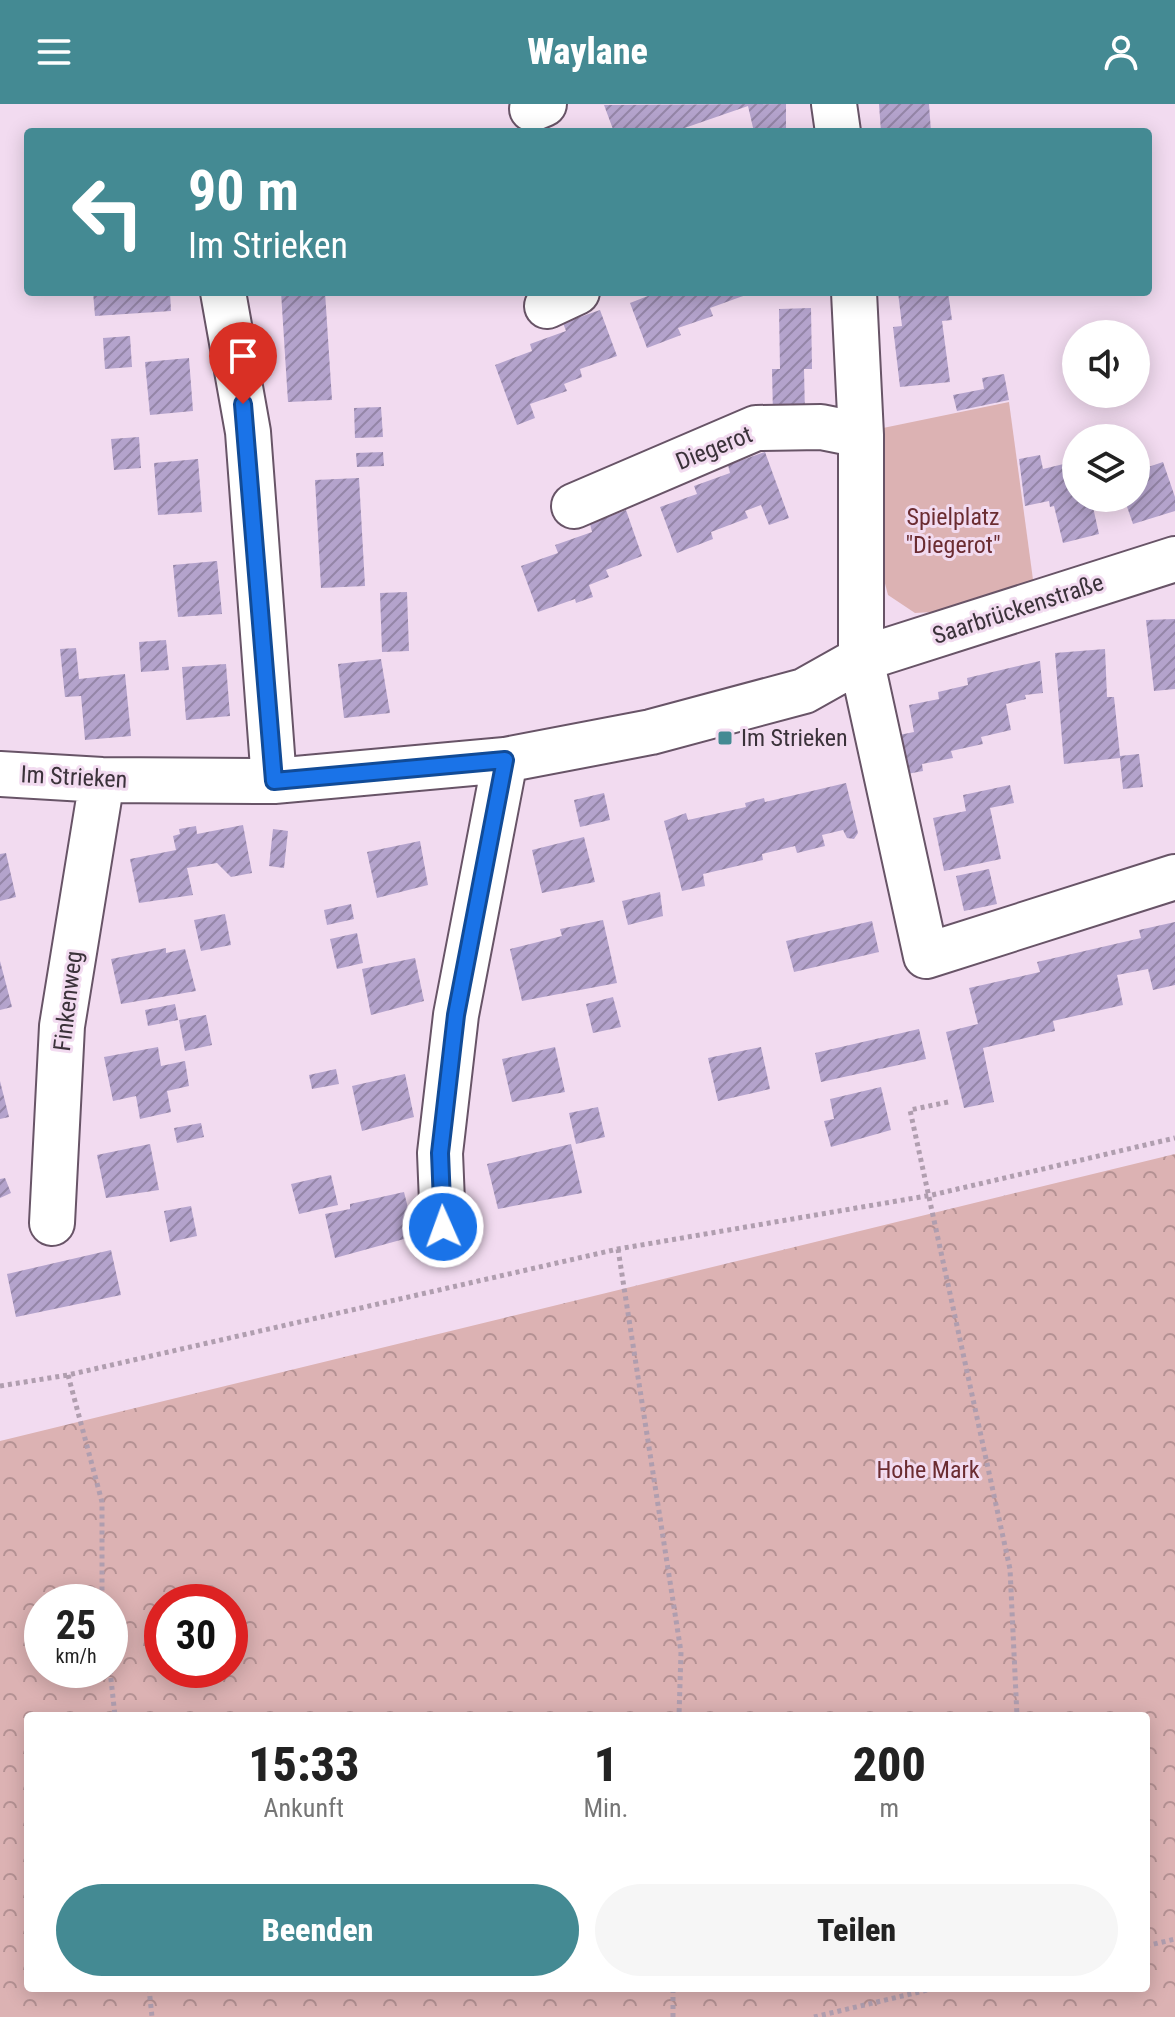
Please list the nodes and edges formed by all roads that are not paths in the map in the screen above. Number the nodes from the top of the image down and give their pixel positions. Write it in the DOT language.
graph roads {
  1 [pos="834,104"];
  2 [pos="837,128"];
  3 [pos="224,296"];
  4 [pos="854,296"];
  5 [pos="861,435"];
  6 [pos="574,506"];
  7 [pos="1175,559"];
  8 [pos="861,659"];
  9 [pos="505,760"];
  10 [pos="0,774"];
  11 [pos="102,780"];
  12 [pos="274,781"];
  13 [pos="1175,877"];
  14 [pos="52,1223"];
  15 [pos="443,1227"];
  1 -- 2 [label="street"];
  3 -- 12 [label="street"];
  4 -- 5 [label="street"];
  5 -- 6 [label="street, Diegerot"];
  5 -- 8 [label="street"];
  7 -- 8 [label="street, Saarbrückenstraße"];
  8 -- 9 [label="street, Im Strieken"];
  8 -- 13 [label="street"];
  9 -- 12 [label="street, Im Strieken"];
  9 -- 15 [label="street"];
  10 -- 11 [label="street, Im Strieken"];
  11 -- 12 [label="street, Im Strieken"];
  11 -- 14 [label="street, Finkenweg"];
}
